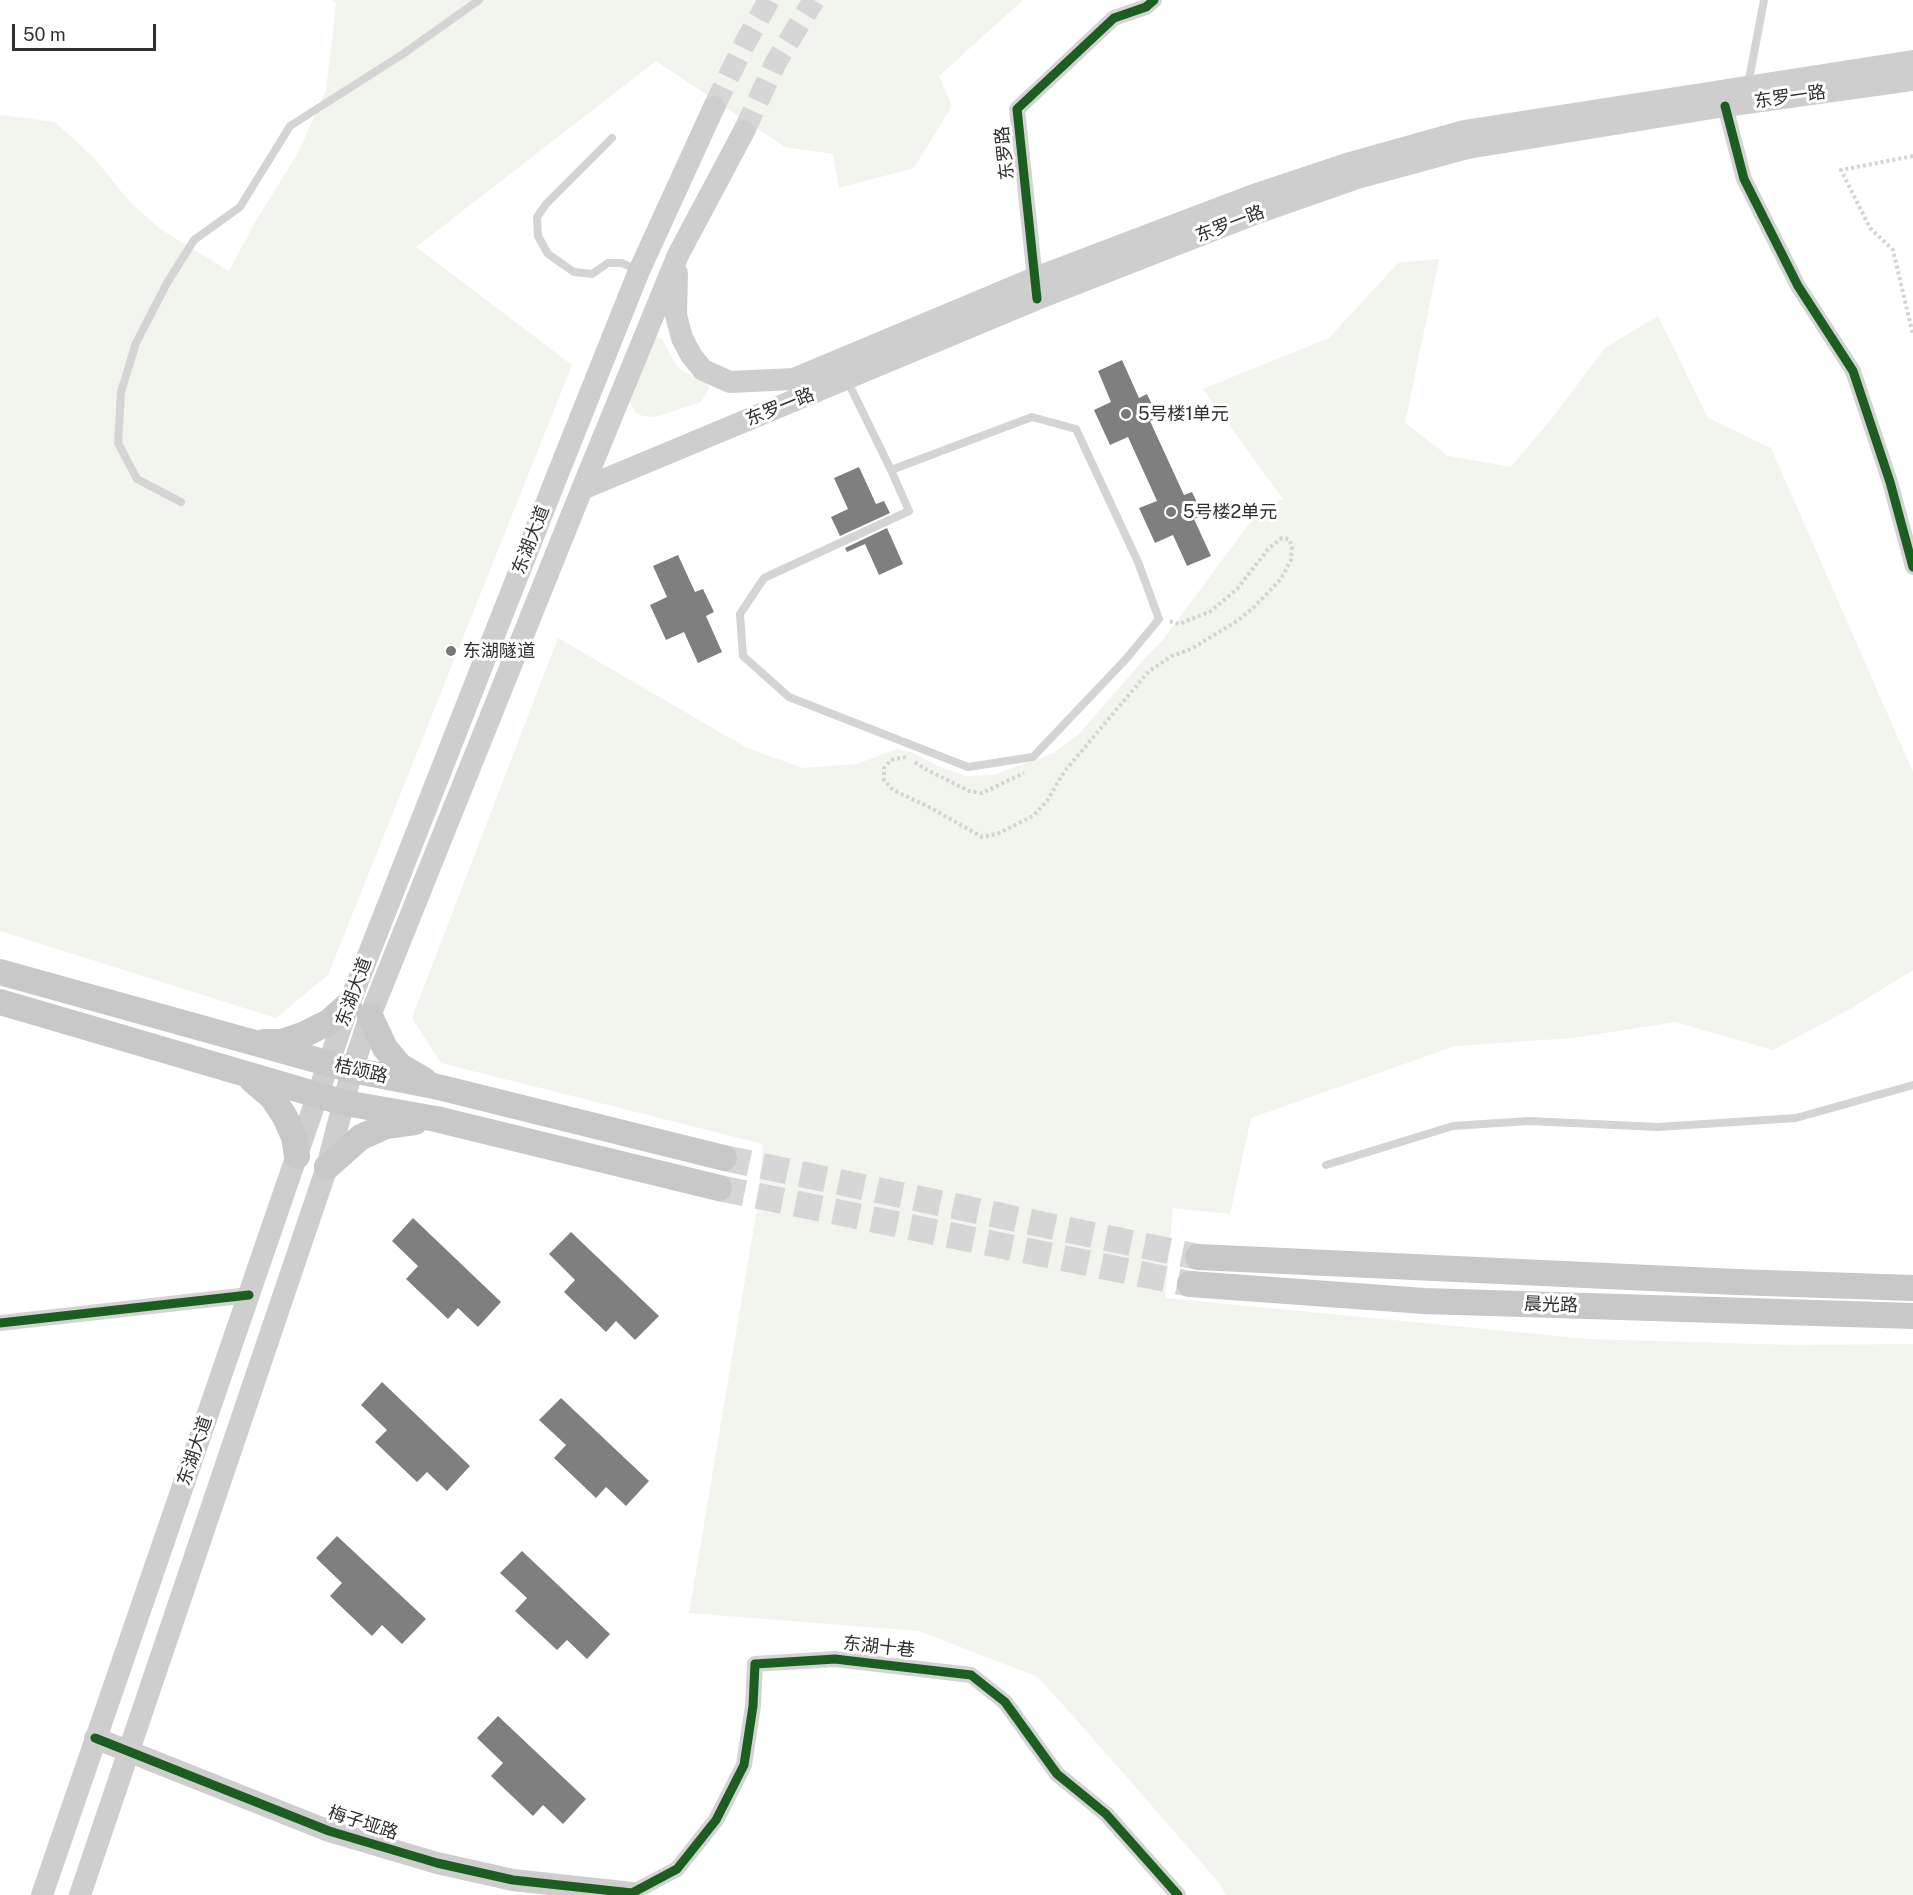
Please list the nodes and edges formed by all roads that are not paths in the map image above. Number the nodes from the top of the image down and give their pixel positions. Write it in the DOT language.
graph roads {
  1 [pos="479,0"];
  2 [pos="1154,0"];
  3 [pos="1764,0"];
  4 [pos="1911,71"];
  5 [pos="1748,86"];
  6 [pos="1725,106"];
  7 [pos="714,107"];
  8 [pos="744,131"];
  9 [pos="612,138"];
  10 [pos="678,255"];
  11 [pos="639,271"];
  12 [pos="1036,288"];
  13 [pos="846,380"];
  14 [pos="891,470"];
  15 [pos="582,489"];
  16 [pos="181,502"];
  17 [pos="1910,536"];
  18 [pos="1913,567"];
  19 [pos="0,972"];
  20 [pos="0,1002"];
  21 [pos="359,1010"];
  22 [pos="254,1043"];
  23 [pos="340,1067"];
  24 [pos="244,1075"];
  25 [pos="1913,1085"];
  26 [pos="434,1086"];
  27 [pos="318,1096"];
  28 [pos="345,1103"];
  29 [pos="436,1119"];
  30 [pos="297,1156"];
  31 [pos="724,1158"];
  32 [pos="1326,1165"];
  33 [pos="327,1167"];
  34 [pos="719,1188"];
  35 [pos="1198,1257"];
  36 [pos="1190,1284"];
  37 [pos="1913,1288"];
  38 [pos="249,1295"];
  39 [pos="1913,1316"];
  40 [pos="0,1323"];
  41 [pos="95,1738"];
  42 [pos="128,1751"];
  43 [pos="632,1894"];
  44 [pos="42,1895"];
  45 [pos="80,1895"];
  46 [pos="1178,1895"];
  1 -- 16 [label="lane"];
  2 -- 12 [label="street, 东罗路"];
  3 -- 5 [label="lane"];
  4 -- 5 [label="main road, 东罗一路"];
  4 -- 6 [label="main road, 东罗一路"];
  5 -- 12 [label="main road, 东罗一路"];
  6 -- 12 [label="main road, 东罗一路"];
  6 -- 17 [label="street"];
  7 -- 11 [label="main road, 东湖大道"];
  8 -- 10 [label="main road, 东湖大道"];
  9 -- 11 [label="lane"];
  10 -- 12 [label="main road, 东罗一路"];
  10 -- 15 [label="main road, 东湖大道"];
  11 -- 21 [label="main road, 东湖大道"];
  12 -- 13 [label="main road, 东罗一路"];
  13 -- 14 [label="lane"];
  13 -- 15 [label="main road, 东罗一路"];
  14 -- 14 [label="lane"];
  15 -- 21 [label="main road, 东湖大道"];
  17 -- 18 [label="street"];
  19 -- 22 [label="main road, 桔颂路"];
  20 -- 24 [label="main road, 桔颂路"];
  21 -- 22 [label="main road"];
  21 -- 23 [label="main road, 东湖大道"];
  21 -- 26 [label="main road"];
  22 -- 23 [label="main road, 桔颂路"];
  23 -- 26 [label="main road, 桔颂路"];
  23 -- 27 [label="main road, 东湖大道"];
  23 -- 28 [label="main road, 东湖大道"];
  24 -- 27 [label="main road, 桔颂路"];
  24 -- 30 [label="main road"];
  25 -- 32 [label="lane"];
  26 -- 31 [label="main road, 桔颂路"];
  27 -- 28 [label="main road, 桔颂路"];
  27 -- 30 [label="main road, 东湖大道"];
  28 -- 29 [label="main road, 桔颂路"];
  28 -- 33 [label="main road, 东湖大道"];
  29 -- 33 [label="main road"];
  29 -- 34 [label="main road, 桔颂路"];
  30 -- 38 [label="main road, 东湖大道"];
  33 -- 42 [label="main road, 东湖大道"];
  35 -- 37 [label="main road, 晨光路"];
  36 -- 39 [label="main road, 晨光路"];
  38 -- 40 [label="street"];
  38 -- 41 [label="main road, 东湖大道"];
  41 -- 42 [label="main road, 梅子垭路"];
  41 -- 44 [label="main road, 东湖大道"];
  42 -- 43 [label="main road, 梅子垭路"];
  42 -- 45 [label="main road, 东湖大道"];
  43 -- 46 [label="street, 东湖十巷"];
}
